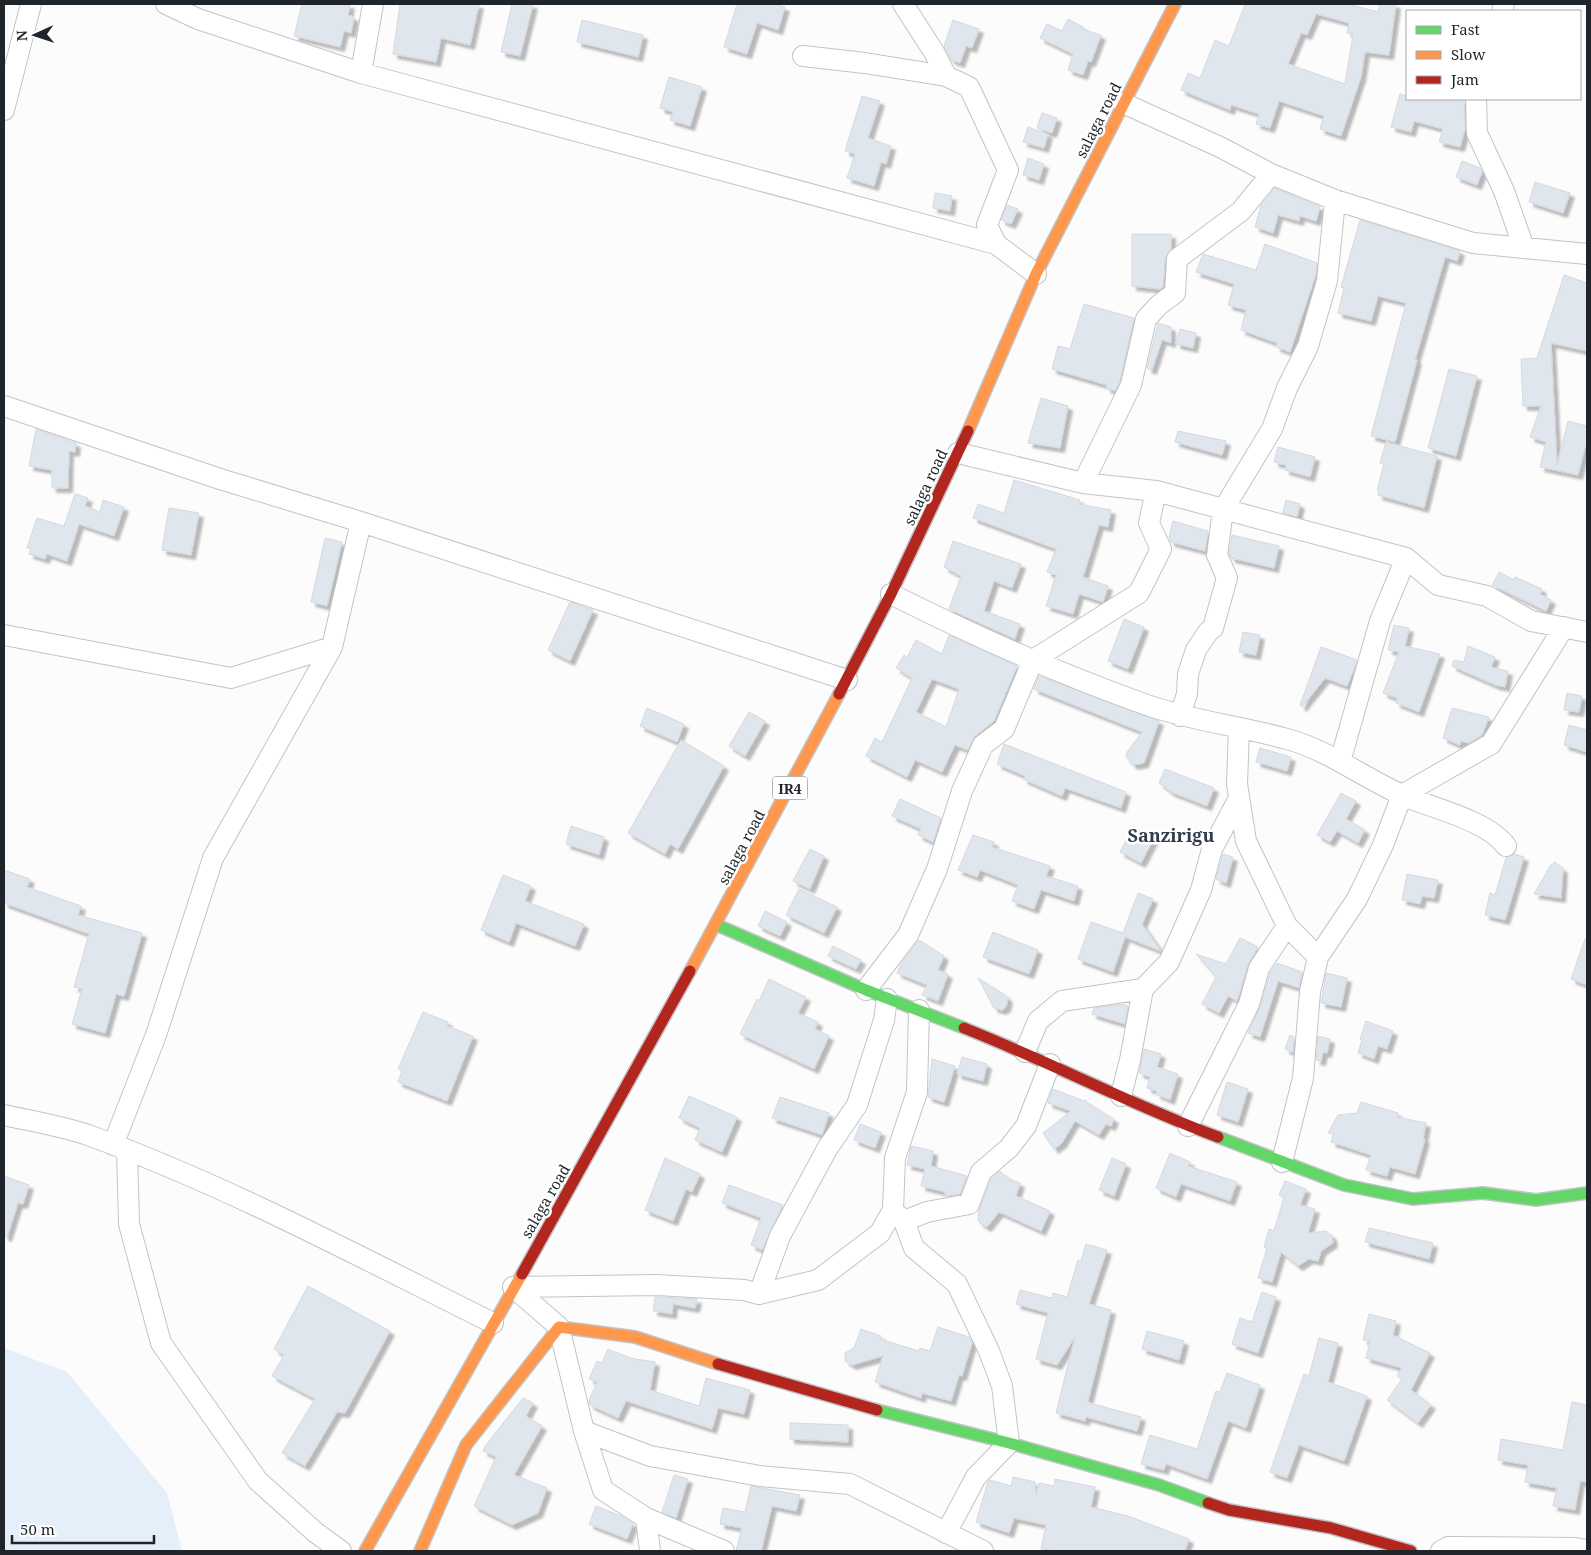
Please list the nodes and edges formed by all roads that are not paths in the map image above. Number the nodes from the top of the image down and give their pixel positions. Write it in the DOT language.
graph roads {
  1 [pos="31,4"];
  2 [pos="166,4"];
  3 [pos="373,4"];
  4 [pos="904,4"];
  5 [pos="1174,4"];
  6 [pos="803,56"];
  7 [pos="362,73"];
  8 [pos="946,76"];
  9 [pos="1476,100"];
  10 [pos="1123,103"];
  11 [pos="4,110"];
  12 [pos="1271,174"];
  13 [pos="1334,200"];
  14 [pos="996,244"];
  15 [pos="1524,248"];
  16 [pos="1587,254"];
  17 [pos="1036,274"];
  18 [pos="4,406"];
  19 [pos="958,453"];
  20 [pos="1082,483"];
  21 [pos="1156,490"];
  22 [pos="1223,510"];
  23 [pos="361,522"];
  24 [pos="1406,558"];
  25 [pos="891,594"];
  26 [pos="1564,627"];
  27 [pos="1587,632"];
  28 [pos="4,635"];
  29 [pos="332,646"];
  30 [pos="1033,660"];
  31 [pos="847,680"];
  32 [pos="1180,716"];
  33 [pos="1239,729"];
  34 [pos="1340,762"];
  35 [pos="1402,795"];
  36 [pos="1239,798"];
  37 [pos="1506,846"];
  38 [pos="717,924"];
  39 [pos="1287,926"];
  40 [pos="1318,957"];
  41 [pos="1143,989"];
  42 [pos="866,990"];
  43 [pos="887,999"];
  44 [pos="919,1010"];
  45 [pos="1025,1052"];
  46 [pos="1050,1064"];
  47 [pos="1121,1096"];
  48 [pos="4,1115"];
  49 [pos="1188,1126"];
  50 [pos="120,1148"];
  51 [pos="1282,1162"];
  52 [pos="1587,1193"];
  53 [pos="899,1216"];
  54 [pos="513,1287"];
  55 [pos="759,1294"];
  56 [pos="493,1323"];
  57 [pos="559,1327"];
  58 [pos="584,1431"];
  59 [pos="1008,1443"];
  60 [pos="646,1518"];
  61 [pos="946,1533"];
  62 [pos="1583,1545"];
  63 [pos="340,1551"];
  64 [pos="365,1551"];
  65 [pos="420,1551"];
  66 [pos="650,1551"];
  67 [pos="724,1551"];
  68 [pos="982,1551"];
  69 [pos="1411,1551"];
  70 [pos="1441,1551"];
  1 -- 11 [label="street"];
  2 -- 7 [label="street"];
  3 -- 7 [label="street"];
  4 -- 8 [label="street"];
  5 -- 10 [label="street, salaga road / IR4"];
  6 -- 8 [label="street"];
  7 -- 14 [label="street"];
  8 -- 14 [label="street"];
  9 -- 15 [label="street"];
  10 -- 12 [label="street"];
  10 -- 17 [label="street, salaga road / IR4"];
  12 -- 13 [label="street"];
  12 -- 20 [label="street"];
  13 -- 15 [label="street"];
  13 -- 22 [label="street"];
  14 -- 17 [label="street"];
  15 -- 16 [label="street"];
  17 -- 19 [label="street, salaga road / IR4"];
  18 -- 23 [label="street"];
  19 -- 20 [label="street"];
  19 -- 25 [label="street, salaga road / IR4"];
  20 -- 21 [label="street"];
  21 -- 22 [label="street"];
  21 -- 30 [label="street"];
  22 -- 24 [label="street"];
  22 -- 32 [label="street"];
  23 -- 29 [label="street"];
  23 -- 31 [label="street"];
  24 -- 26 [label="street"];
  24 -- 34 [label="street"];
  25 -- 30 [label="street"];
  25 -- 31 [label="street, salaga road / IR4"];
  26 -- 27 [label="street"];
  26 -- 35 [label="street"];
  28 -- 29 [label="street"];
  29 -- 50 [label="street"];
  30 -- 32 [label="street"];
  30 -- 42 [label="street"];
  31 -- 38 [label="street, salaga road / IR4"];
  32 -- 33 [label="street"];
  33 -- 34 [label="street"];
  33 -- 36 [label="street"];
  34 -- 35 [label="street"];
  35 -- 37 [label="street"];
  35 -- 40 [label="street"];
  36 -- 39 [label="street"];
  36 -- 41 [label="street"];
  38 -- 42 [label="street"];
  38 -- 54 [label="street, salaga road / IR4"];
  39 -- 40 [label="street"];
  39 -- 49 [label="street"];
  40 -- 51 [label="street"];
  41 -- 45 [label="street"];
  41 -- 47 [label="street"];
  42 -- 43 [label="street"];
  43 -- 44 [label="street"];
  43 -- 55 [label="street"];
  44 -- 45 [label="street"];
  44 -- 53 [label="street"];
  45 -- 46 [label="street"];
  46 -- 47 [label="street"];
  46 -- 53 [label="street"];
  47 -- 49 [label="street"];
  48 -- 50 [label="street"];
  49 -- 51 [label="street"];
  50 -- 56 [label="street"];
  50 -- 63 [label="street"];
  51 -- 52 [label="street"];
  53 -- 55 [label="street"];
  53 -- 59 [label="street"];
  54 -- 55 [label="street"];
  54 -- 56 [label="street, salaga road / IR4"];
  54 -- 57 [label="street"];
  56 -- 64 [label="street, salaga road / IR4"];
  57 -- 58 [label="street"];
  57 -- 59 [label="street"];
  57 -- 65 [label="street"];
  58 -- 60 [label="street"];
  58 -- 61 [label="street"];
  59 -- 61 [label="street"];
  59 -- 69 [label="street"];
  60 -- 66 [label="street"];
  60 -- 67 [label="street"];
  61 -- 68 [label="street"];
  62 -- 70 [label="street"];
}
